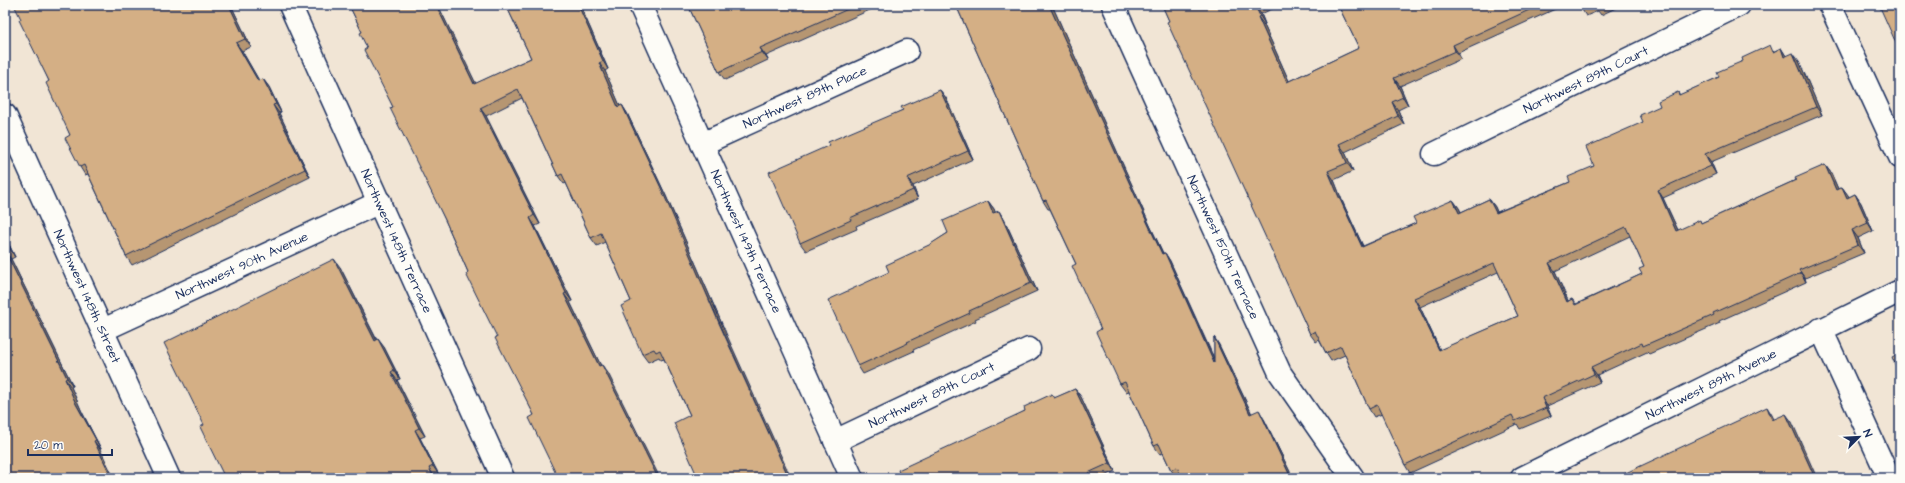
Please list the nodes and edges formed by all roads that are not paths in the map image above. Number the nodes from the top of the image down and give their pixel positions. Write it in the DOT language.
graph roads {
  1 [pos="290,5"];
  2 [pos="640,5"];
  3 [pos="1112,5"];
  4 [pos="1739,5"];
  5 [pos="1830,5"];
  6 [pos="907,51"];
  7 [pos="5,115"];
  8 [pos="702,144"];
  9 [pos="1434,154"];
  10 [pos="1900,157"];
  11 [pos="380,202"];
  12 [pos="1900,291"];
  13 [pos="1821,329"];
  14 [pos="103,330"];
  15 [pos="1030,349"];
  16 [pos="835,441"];
  17 [pos="1528,477"];
  18 [pos="169,478"];
  19 [pos="503,478"];
  20 [pos="852,478"];
  21 [pos="1353,478"];
  22 [pos="1889,478"];
  1 -- 11 [label="street, Northwest 148th Terrace"];
  2 -- 8 [label="street, Northwest 149th Terrace"];
  3 -- 21 [label="street, Northwest 150th Terrace"];
  4 -- 9 [label="street, Northwest 89th Court"];
  5 -- 10 [label="street"];
  6 -- 8 [label="street, Northwest 89th Place"];
  7 -- 14 [label="street, Northwest 148th Street"];
  8 -- 16 [label="street, Northwest 149th Terrace"];
  11 -- 14 [label="street, Northwest 90th Avenue"];
  11 -- 19 [label="street, Northwest 148th Terrace"];
  12 -- 13 [label="street, Northwest 89th Avenue"];
  13 -- 17 [label="street, Northwest 89th Avenue"];
  13 -- 22 [label="street"];
  14 -- 18 [label="street, Northwest 148th Street"];
  15 -- 16 [label="street, Northwest 89th Court"];
  16 -- 20 [label="street, Northwest 149th Terrace"];
}
